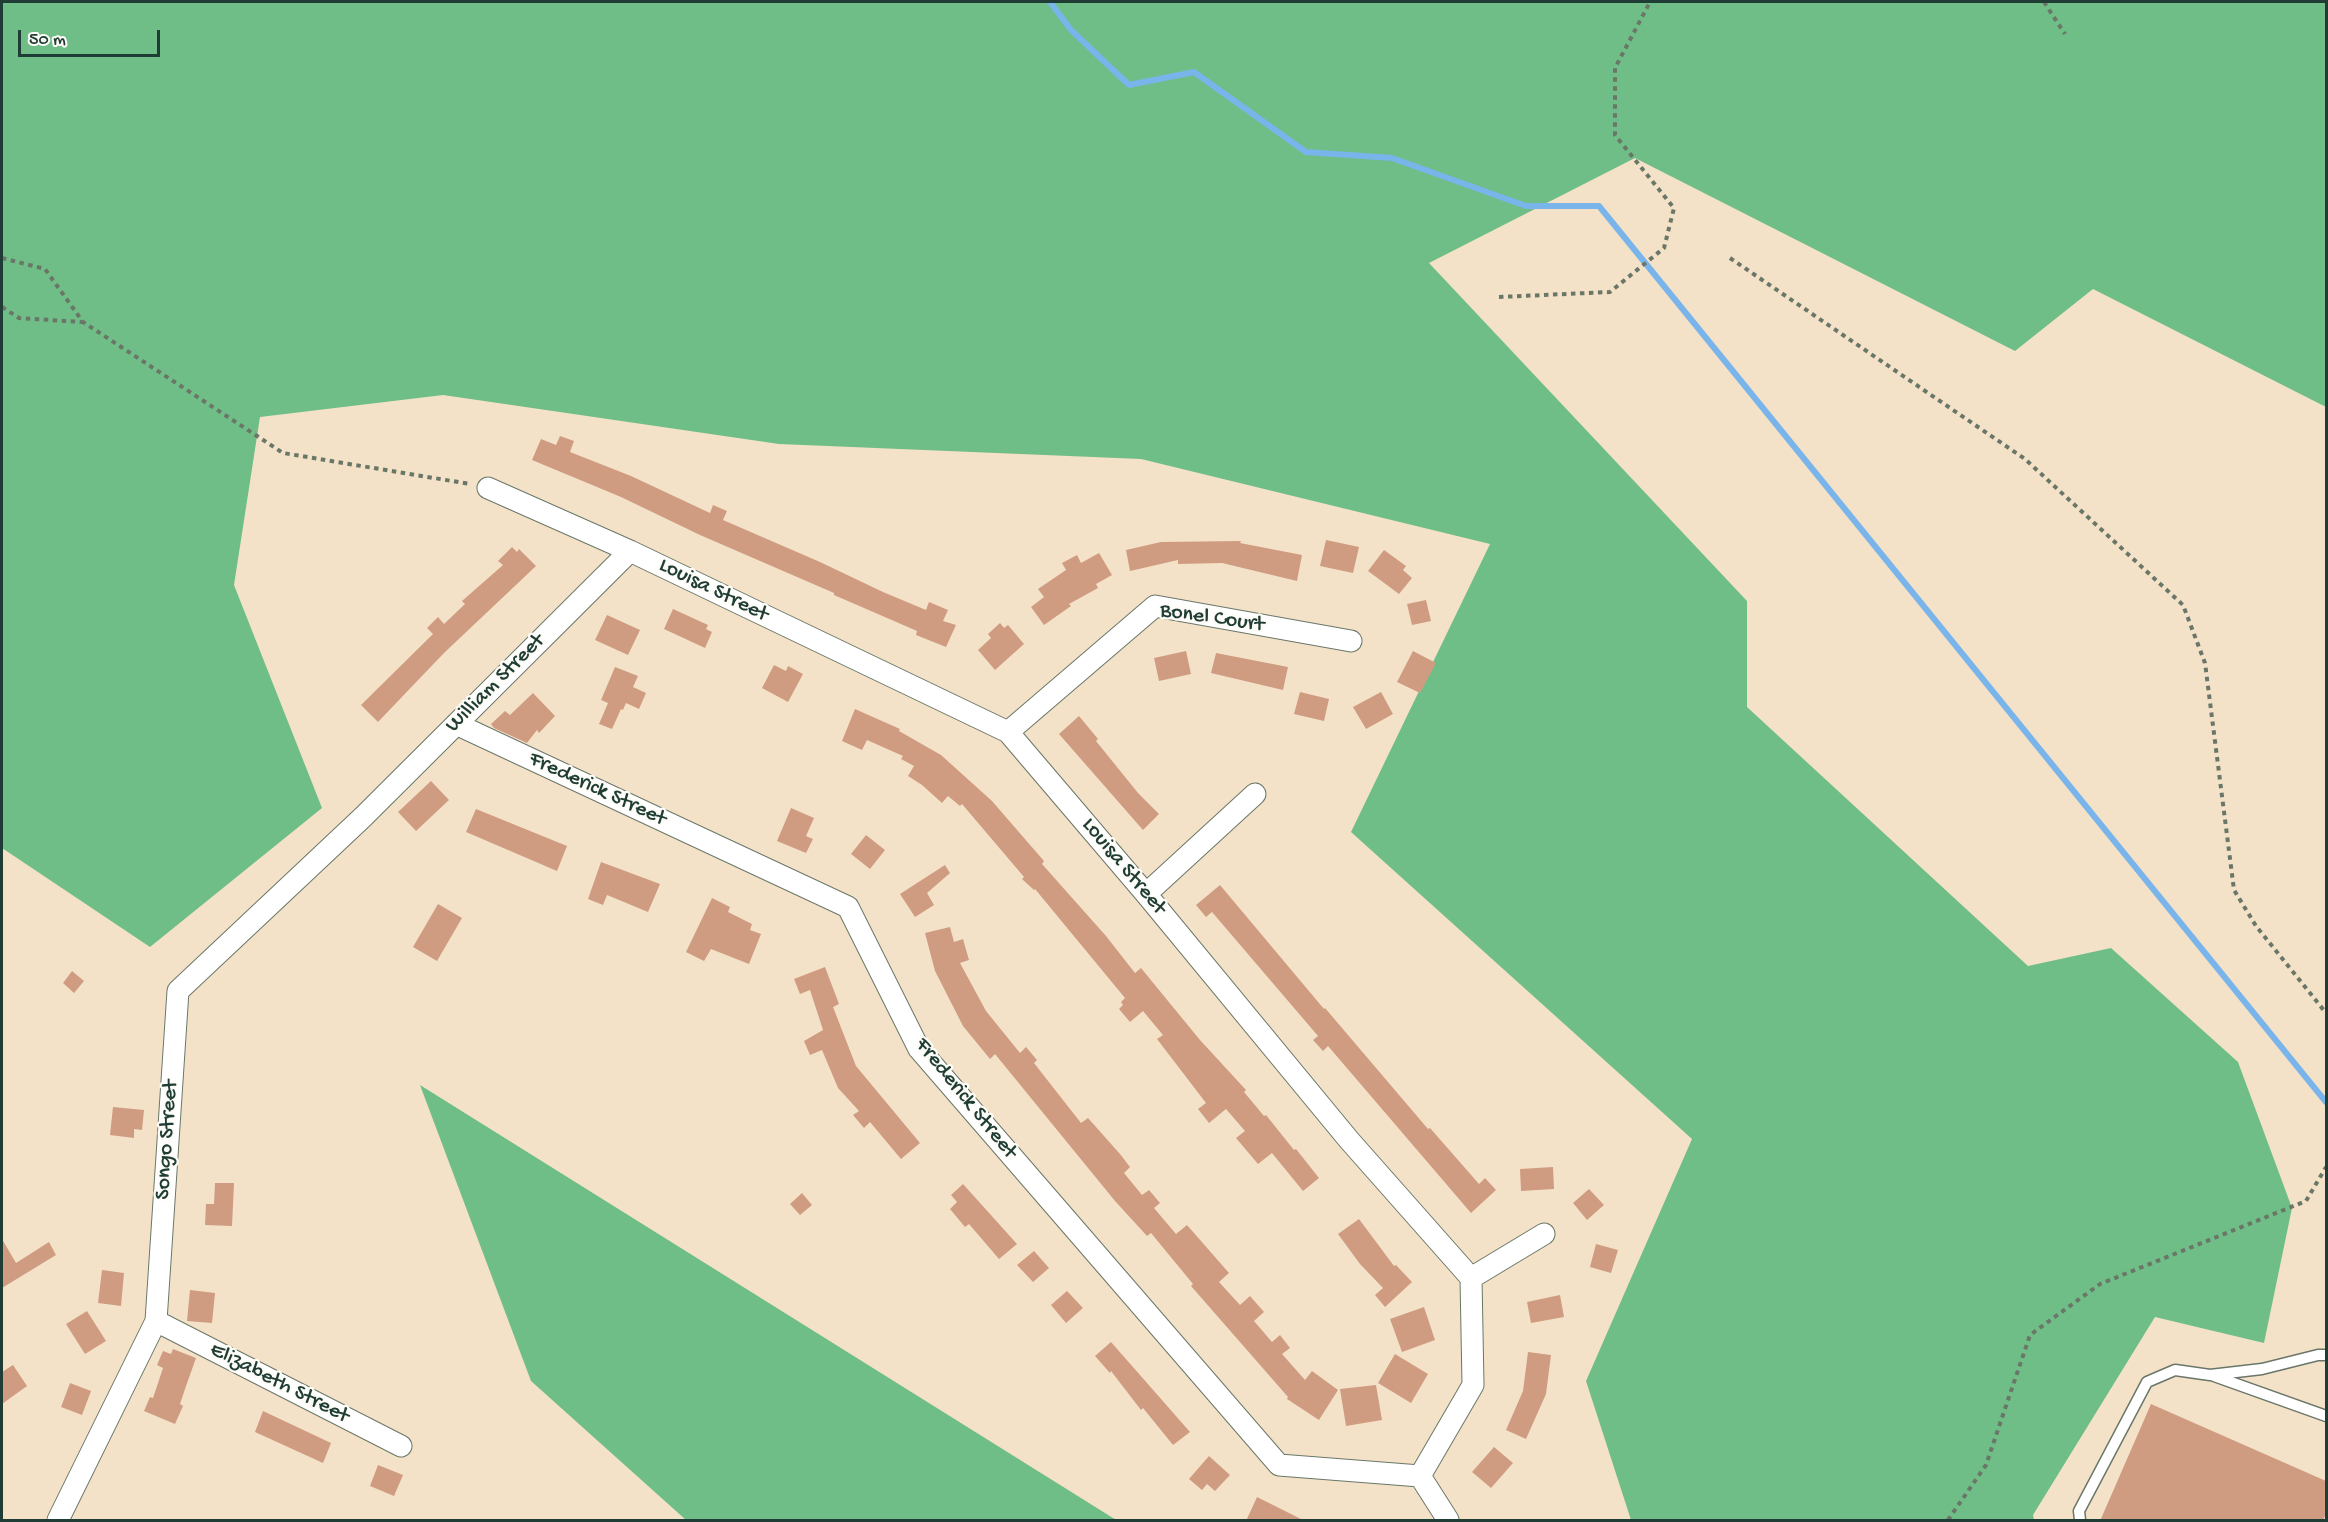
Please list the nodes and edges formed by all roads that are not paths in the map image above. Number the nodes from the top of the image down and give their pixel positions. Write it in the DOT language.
graph roads {
  1 [pos="488,488"];
  2 [pos="630,551"];
  3 [pos="1351,640"];
  4 [pos="456,724"];
  5 [pos="1008,732"];
  6 [pos="1255,794"];
  7 [pos="363,817"];
  8 [pos="1146,894"];
  9 [pos="1544,1234"];
  10 [pos="1471,1278"];
  11 [pos="156,1321"];
  12 [pos="2326,1355"];
  13 [pos="2210,1375"];
  14 [pos="2326,1416"];
  15 [pos="401,1446"];
  16 [pos="1420,1476"];
  17 [pos="58,1521"];
  18 [pos="1448,1521"];
  19 [pos="2080,1521"];
  1 -- 2 [label="street, Louisa Street"];
  2 -- 4 [label="street, William Street"];
  2 -- 5 [label="street, Louisa Street"];
  3 -- 5 [label="street, Bonel Court"];
  4 -- 7 [label="street, William Street"];
  4 -- 16 [label="street, Frederick Street"];
  5 -- 8 [label="street, Louisa Street"];
  6 -- 8 [label="street"];
  7 -- 11 [label="street, Songo Street"];
  8 -- 10 [label="street, Louisa Street"];
  9 -- 10 [label="street"];
  10 -- 16 [label="street"];
  11 -- 15 [label="street, Elizabeth Street"];
  11 -- 17 [label="street, Songo Street"];
  12 -- 13 [label="lane"];
  13 -- 14 [label="lane"];
  13 -- 19 [label="lane"];
  16 -- 18 [label="street"];
}
